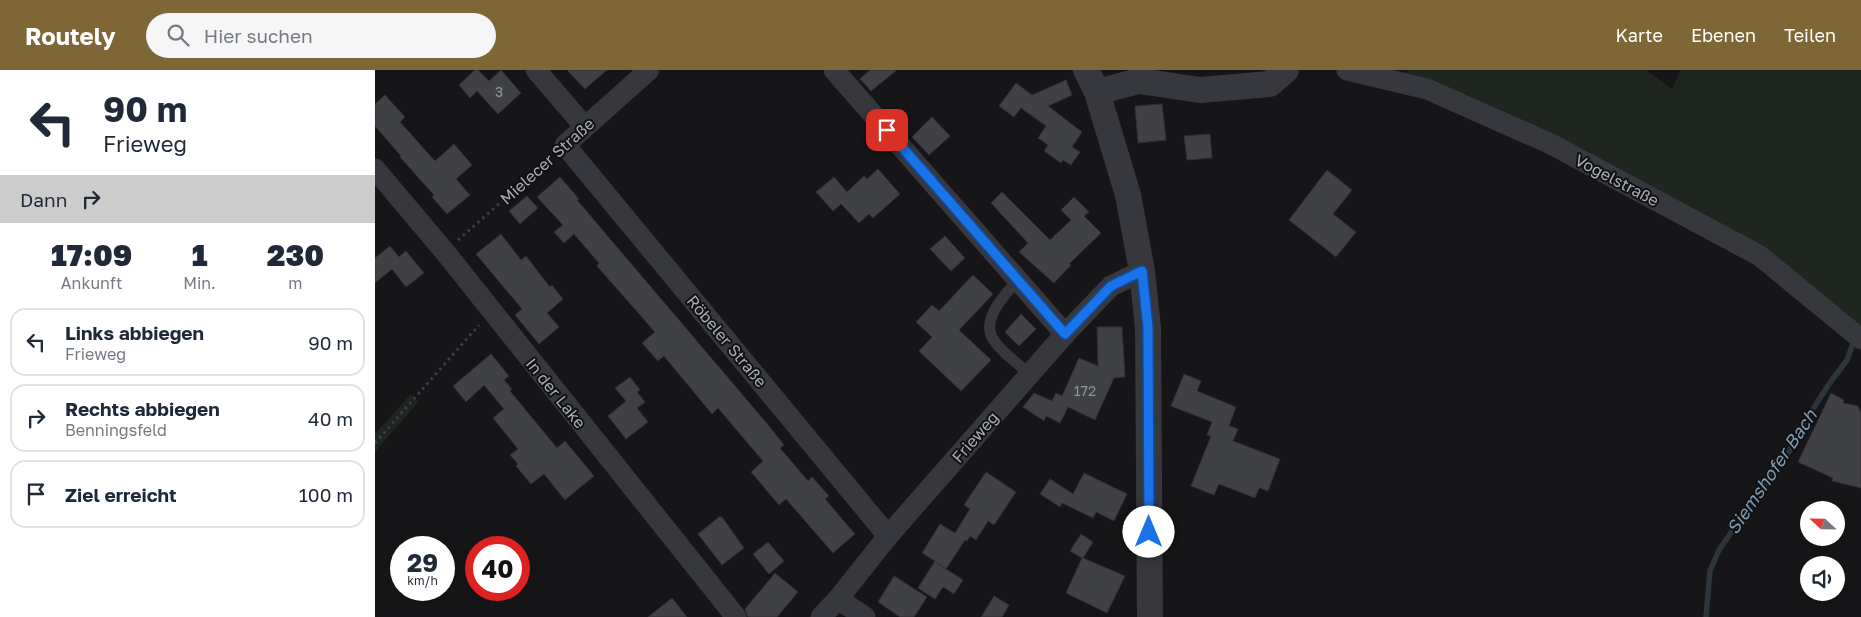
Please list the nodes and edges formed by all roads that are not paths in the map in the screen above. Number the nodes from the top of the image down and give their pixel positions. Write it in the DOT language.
graph roads {
  1 [pos="536,70"];
  2 [pos="649,70"];
  3 [pos="835,70"];
  4 [pos="1286,70"];
  5 [pos="1362,71"];
  6 [pos="1424,79"];
  7 [pos="1091,81"];
  8 [pos="585,127"];
  9 [pos="565,145"];
  10 [pos="375,169"];
  11 [pos="1142,271"];
  12 [pos="1018,280"];
  13 [pos="1065,334"];
  14 [pos="1859,336"];
  15 [pos="1029,374"];
  16 [pos="889,536"];
  17 [pos="838,599"];
  18 [pos="736,617"];
  19 [pos="821,617"];
  20 [pos="865,617"];
  21 [pos="1150,617"];
  1 -- 8 [label="street"];
  2 -- 8 [label="street, Mielecer Straße"];
  3 -- 12 [label="street"];
  4 -- 7 [label="street"];
  5 -- 6 [label="street, Vogelstraße"];
  6 -- 14 [label="street, Vogelstraße"];
  7 -- 11 [label="street"];
  8 -- 9 [label="street, Mielecer Straße"];
  9 -- 16 [label="street, Röbeler Straße"];
  10 -- 18 [label="street, In der Lake"];
  11 -- 13 [label="street, Frieweg"];
  11 -- 21 [label="street"];
  12 -- 13 [label="street"];
  12 -- 15 [label="lane"];
  13 -- 15 [label="street, Frieweg"];
  15 -- 16 [label="street, Frieweg"];
  16 -- 17 [label="street, Frieweg"];
  17 -- 19 [label="street, Frieweg"];
  17 -- 20 [label="street"];
}
